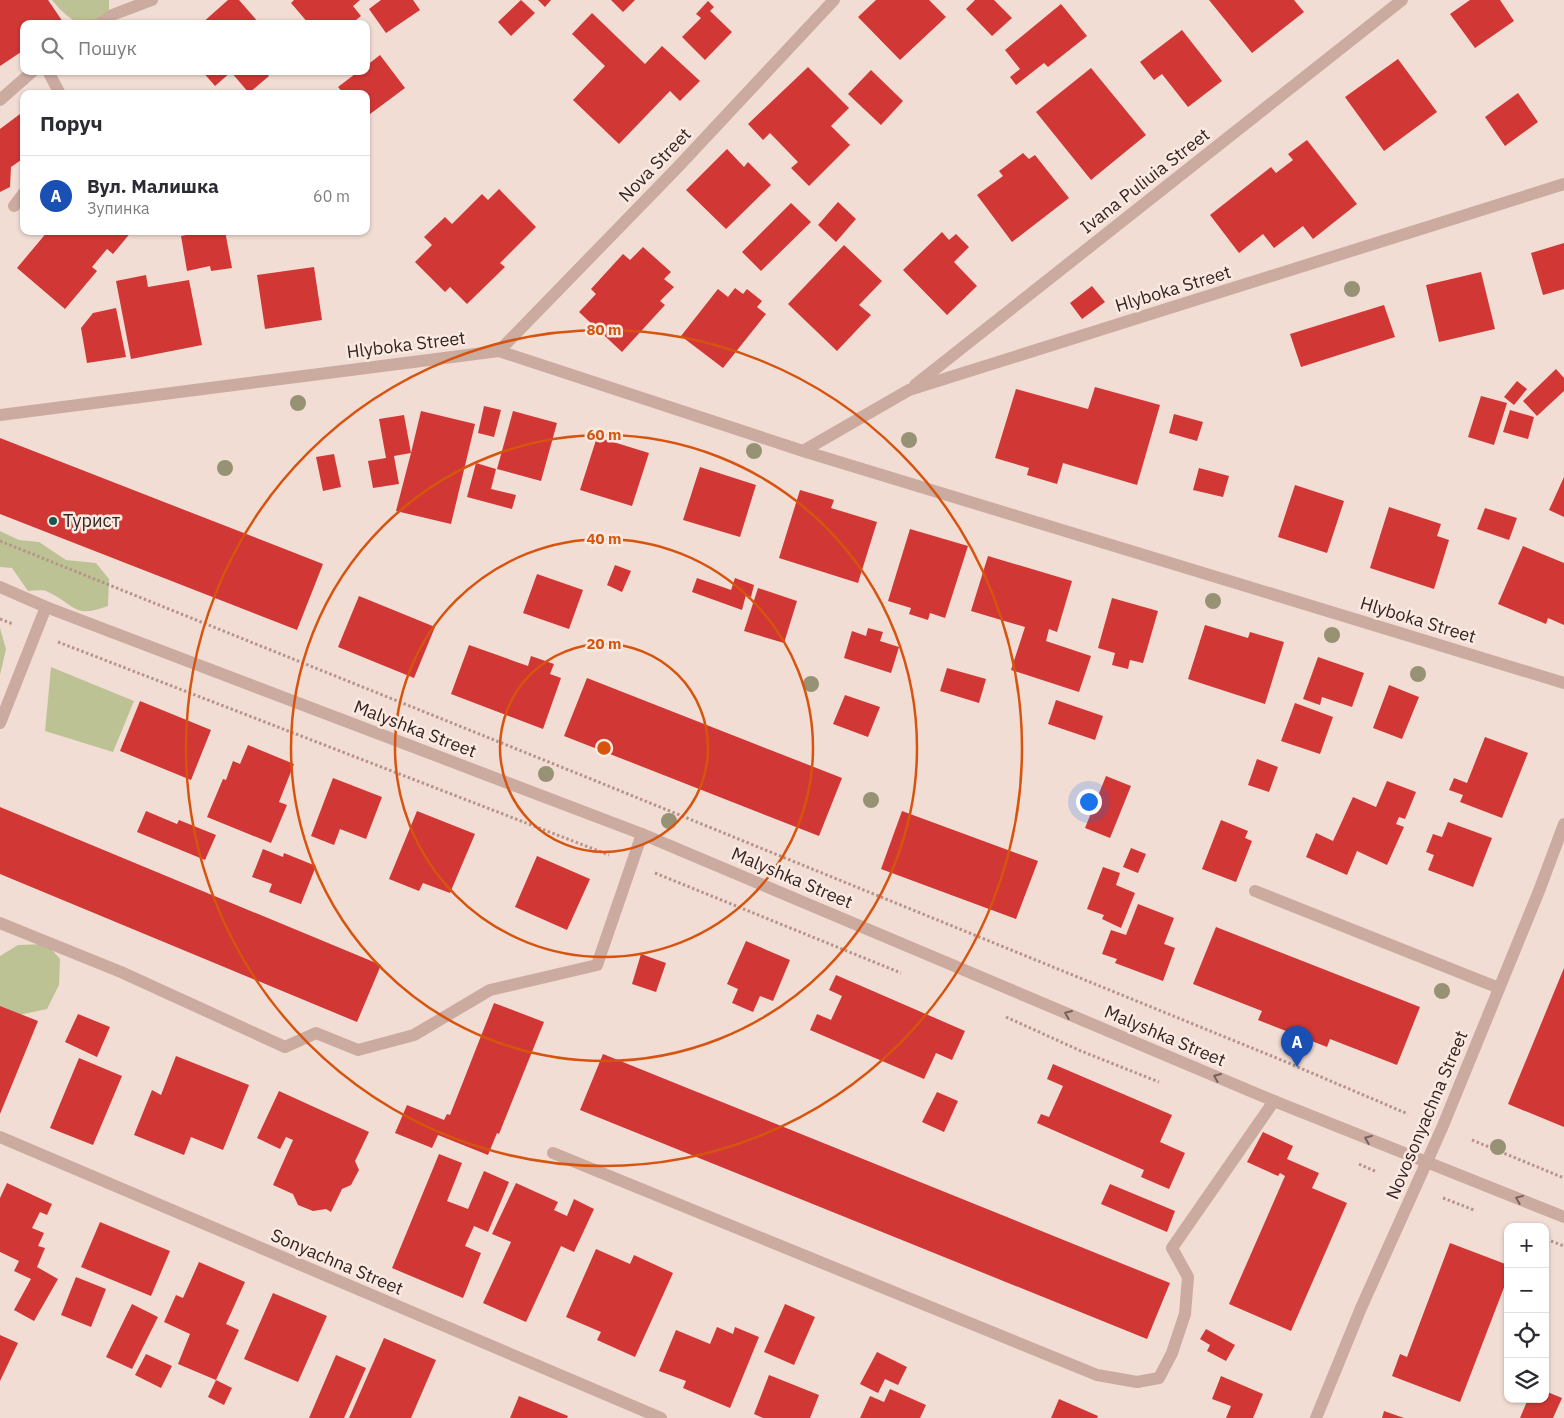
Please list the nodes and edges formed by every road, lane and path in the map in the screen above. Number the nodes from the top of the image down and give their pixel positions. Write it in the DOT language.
graph roads {
  1 [pos="152,0"];
  2 [pos="834,0"];
  3 [pos="1402,0"];
  4 [pos="105,20"];
  5 [pos="28,75"];
  6 [pos="50,75"];
  7 [pos="58,90"];
  8 [pos="0,100"];
  9 [pos="1564,184"];
  10 [pos="20,198"];
  11 [pos="14,206"];
  12 [pos="499,351"];
  13 [pos="909,390"];
  14 [pos="0,414"];
  15 [pos="803,451"];
  16 [pos="0,541"];
  17 [pos="0,587"];
  18 [pos="46,607"];
  19 [pos="0,619"];
  20 [pos="35,633"];
  21 [pos="1564,683"];
  22 [pos="0,724"];
  23 [pos="1564,824"];
  24 [pos="642,834"];
  25 [pos="632,863"];
  26 [pos="1255,891"];
  27 [pos="0,923"];
  28 [pos="910,976"];
  29 [pos="1499,988"];
  30 [pos="1000,1014"];
  31 [pos="1161,1083"];
  32 [pos="1274,1101"];
  33 [pos="1408,1114"];
  34 [pos="0,1137"];
  35 [pos="1472,1140"];
  36 [pos="553,1153"];
  37 [pos="1350,1160"];
  38 [pos="1428,1163"];
  39 [pos="1377,1172"];
  40 [pos="1564,1178"];
  41 [pos="1564,1217"];
  42 [pos="1549,1240"];
  43 [pos="1564,1246"];
  44 [pos="661,1418"];
  45 [pos="1316,1418"];
  1 -- 4 [label="street"];
  2 -- 12 [label="street, Nova Street"];
  3 -- 13 [label="street, Ivana Puliuia Street"];
  5 -- 8 [label="street"];
  6 -- 7 [label="street"];
  9 -- 13 [label="street, Hlyboka Street"];
  10 -- 11 [label="street"];
  12 -- 14 [label="street, Hlyboka Street"];
  12 -- 15 [label="street, Hlyboka Street"];
  13 -- 15 [label="street, Hlyboka Street"];
  15 -- 21 [label="street, Hlyboka Street"];
  16 -- 33 [label="path"];
  17 -- 18 [label="street, Malyshka Street"];
  18 -- 20 [label="street"];
  18 -- 24 [label="street, Malyshka Street"];
  19 -- 20 [label="path"];
  20 -- 22 [label="street"];
  20 -- 25 [label="path"];
  23 -- 29 [label="street, Novosonyachna Street"];
  24 -- 25 [label="street"];
  32 -- 24 [label="street, Malyshka Street, one-way"];
  25 -- 27 [label="street"];
  25 -- 28 [label="path"];
  26 -- 29 [label="street"];
  29 -- 38 [label="street, Novosonyachna Street"];
  30 -- 31 [label="path"];
  32 -- 36 [label="street"];
  38 -- 32 [label="street, Malyshka Street, one-way"];
  34 -- 44 [label="street, Sonyachna Street"];
  35 -- 40 [label="path"];
  37 -- 39 [label="path"];
  41 -- 38 [label="street, Malyshka Street, one-way"];
  38 -- 45 [label="street, Novosonyachna Street"];
  42 -- 43 [label="path"];
}
